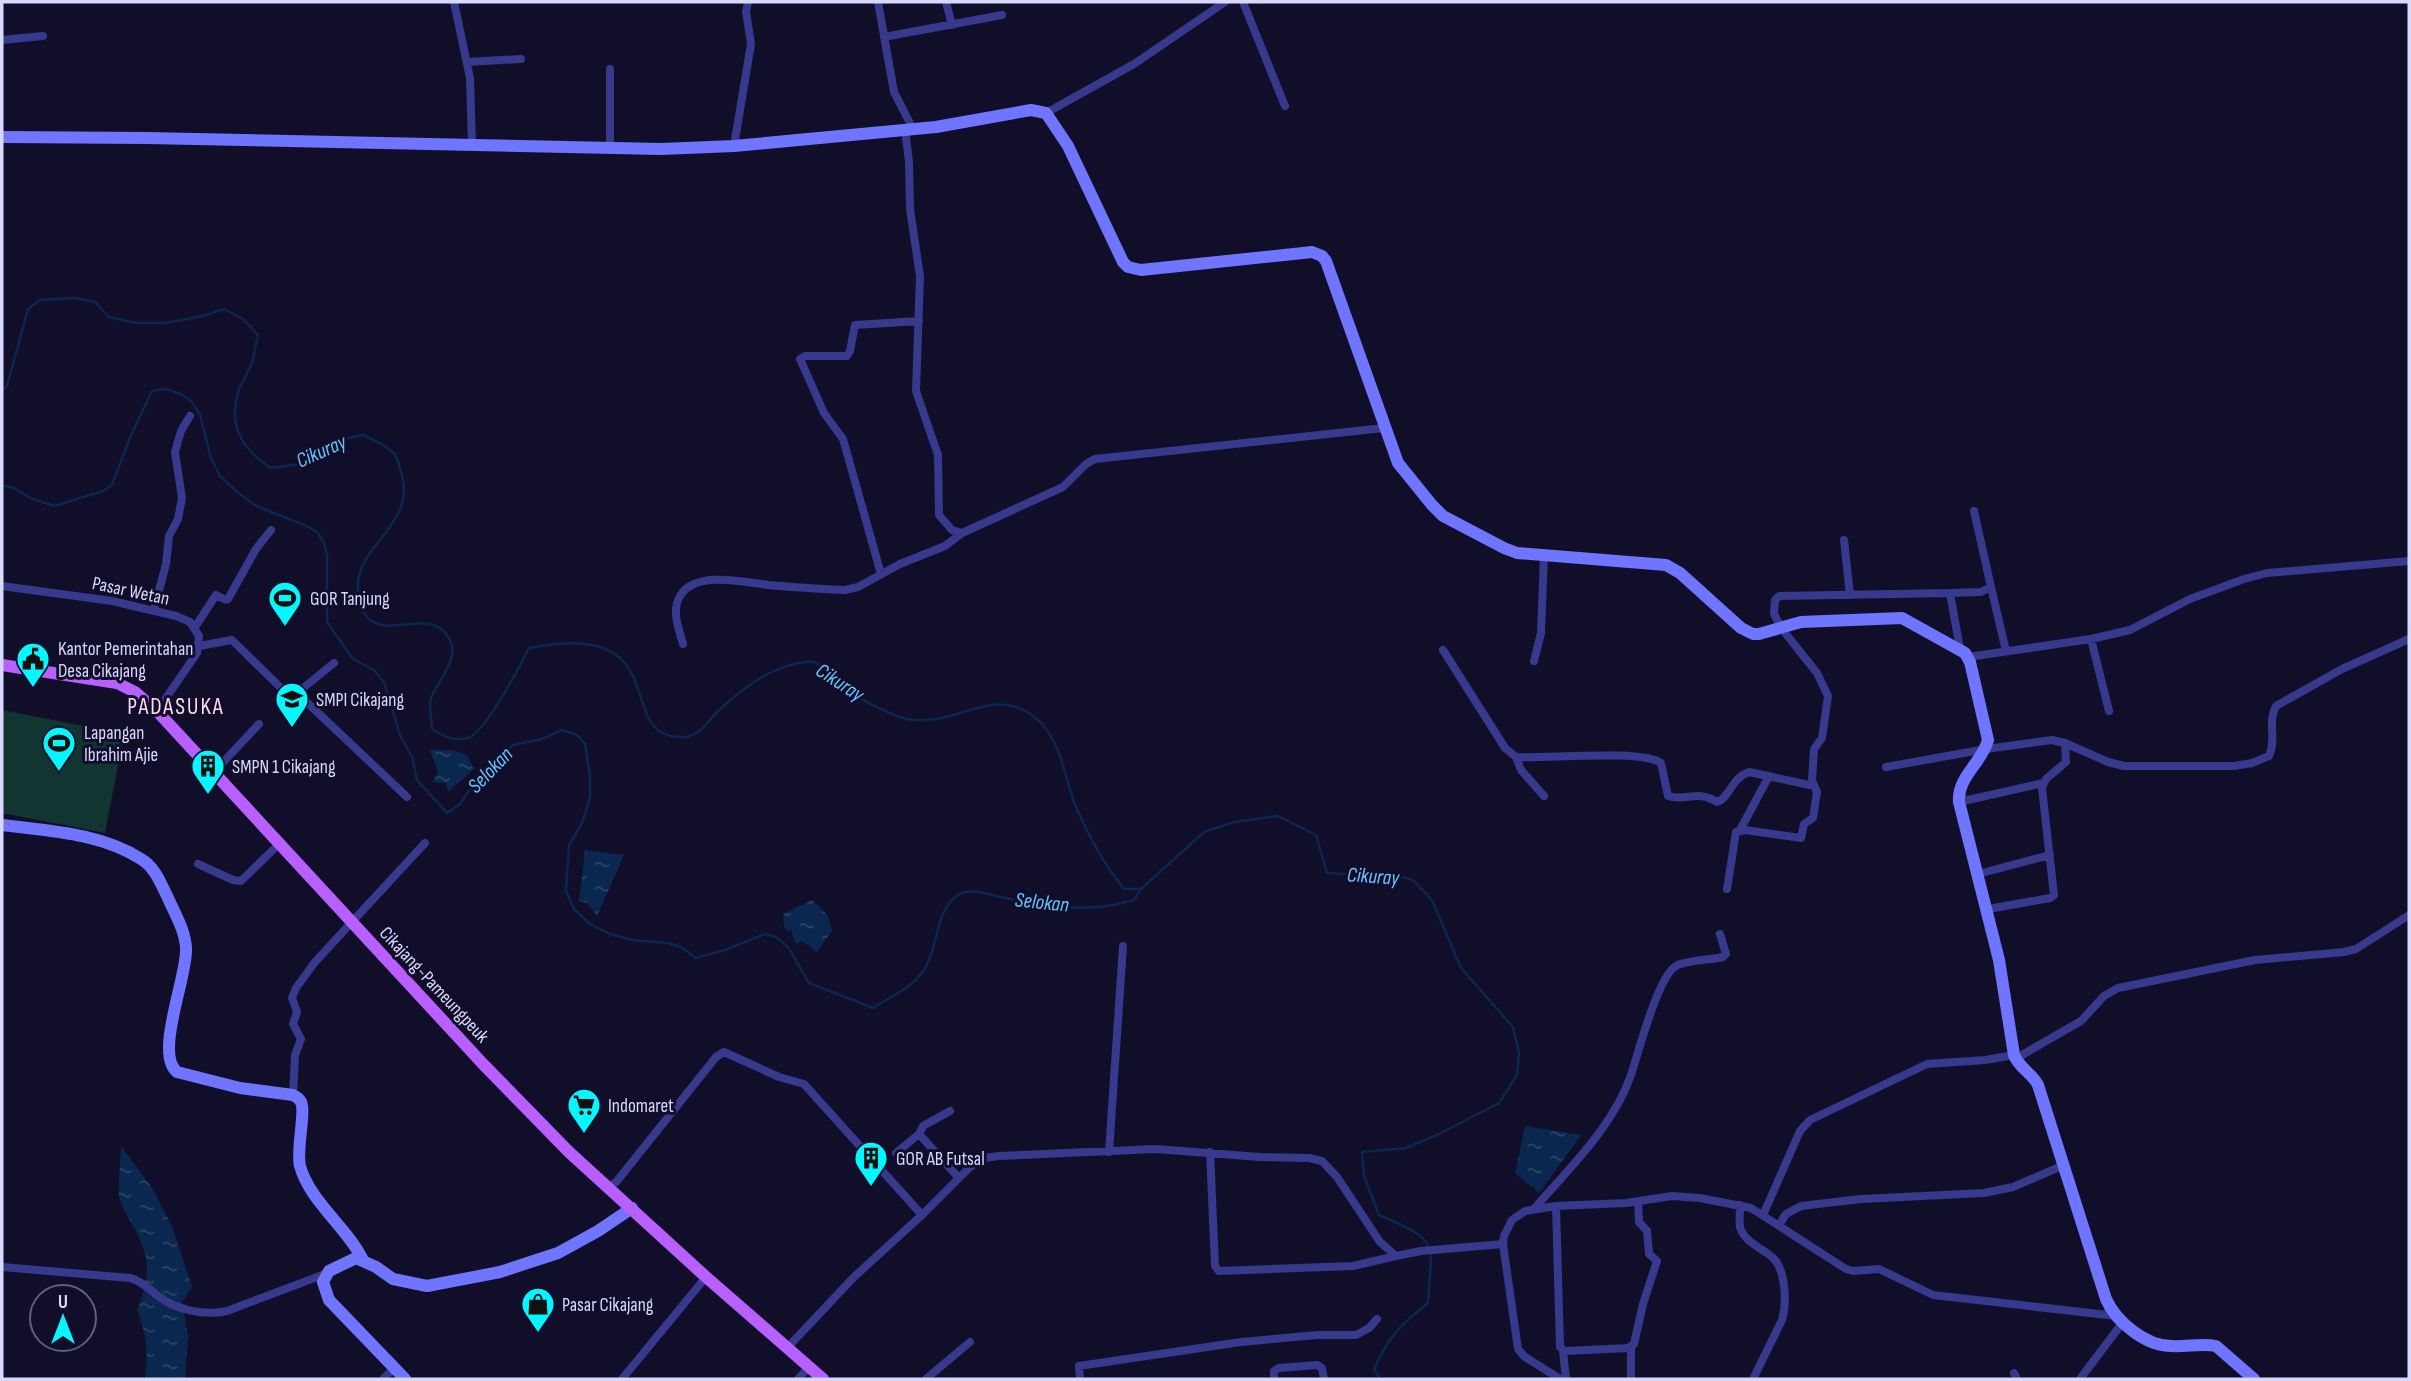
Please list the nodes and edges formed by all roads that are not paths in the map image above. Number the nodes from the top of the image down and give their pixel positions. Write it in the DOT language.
graph roads {
  1 [pos="454,2"];
  2 [pos="748,2"];
  3 [pos="878,2"];
  4 [pos="946,2"];
  5 [pos="1225,2"];
  6 [pos="1243,2"];
  7 [pos="1002,15"];
  8 [pos="952,25"];
  9 [pos="43,36"];
  10 [pos="884,37"];
  11 [pos="2,40"];
  12 [pos="521,59"];
  13 [pos="467,62"];
  14 [pos="610,69"];
  15 [pos="1284,106"];
  16 [pos="1046,113"];
  17 [pos="909,129"];
  18 [pos="2,137"];
  19 [pos="472,146"];
  20 [pos="734,146"];
  21 [pos="610,148"];
  22 [pos="919,321"];
  23 [pos="190,416"];
  24 [pos="1384,428"];
  25 [pos="1974,511"];
  26 [pos="271,530"];
  27 [pos="962,533"];
  28 [pos="1844,540"];
  29 [pos="1544,555"];
  30 [pos="2409,561"];
  31 [pos="881,574"];
  32 [pos="2,586"];
  33 [pos="1991,587"];
  34 [pos="1950,593"];
  35 [pos="1850,596"];
  36 [pos="154,610"];
  37 [pos="194,626"];
  38 [pos="1782,629"];
  39 [pos="2091,639"];
  40 [pos="2409,639"];
  41 [pos="682,644"];
  42 [pos="199,646"];
  43 [pos="1443,650"];
  44 [pos="2006,651"];
  45 [pos="1964,653"];
  46 [pos="1534,661"];
  47 [pos="334,663"];
  48 [pos="2,665"];
  49 [pos="297,693"];
  50 [pos="157,711"];
  51 [pos="2109,711"];
  52 [pos="259,724"];
  53 [pos="2065,743"];
  54 [pos="1986,749"];
  55 [pos="1516,757"];
  56 [pos="1886,767"];
  57 [pos="214,772"];
  58 [pos="1769,776"];
  59 [pos="2043,783"];
  60 [pos="1814,786"];
  61 [pos="1544,796"];
  62 [pos="407,797"];
  63 [pos="1959,802"];
  64 [pos="2,825"];
  65 [pos="1740,830"];
  66 [pos="425,843"];
  67 [pos="279,844"];
  68 [pos="2050,855"];
  69 [pos="198,864"];
  70 [pos="1978,874"];
  71 [pos="1727,889"];
  72 [pos="1988,909"];
  73 [pos="2409,915"];
  74 [pos="352,923"];
  75 [pos="1720,934"];
  76 [pos="1123,946"];
  77 [pos="2014,1057"];
  78 [pos="293,1095"];
  79 [pos="950,1111"];
  80 [pos="919,1134"];
  81 [pos="1109,1152"];
  82 [pos="1210,1152"];
  83 [pos="896,1153"];
  84 [pos="2064,1166"];
  85 [pos="959,1178"];
  86 [pos="609,1188"];
  87 [pos="1638,1202"];
  88 [pos="1740,1205"];
  89 [pos="1556,1206"];
  90 [pos="632,1208"];
  91 [pos="1534,1209"];
  92 [pos="1763,1214"];
  93 [pos="922,1215"];
  94 [pos="1779,1225"];
  95 [pos="1503,1244"];
  96 [pos="1396,1256"];
  97 [pos="363,1260"];
  98 [pos="2,1267"];
  99 [pos="326,1274"];
  100 [pos="706,1277"];
  101 [pos="1377,1319"];
  102 [pos="2120,1319"];
  103 [pos="970,1342"];
  104 [pos="1631,1347"];
  105 [pos="788,1348"];
  106 [pos="1563,1351"];
  107 [pos="809,1367"];
  108 [pos="394,1368"];
  109 [pos="625,1378"];
  110 [pos="383,1379"];
  111 [pos="405,1379"];
  112 [pos="798,1379"];
  113 [pos="823,1379"];
  114 [pos="926,1379"];
  115 [pos="1080,1379"];
  116 [pos="1274,1379"];
  117 [pos="1324,1379"];
  118 [pos="1560,1379"];
  119 [pos="1566,1379"];
  120 [pos="1631,1379"];
  121 [pos="1753,1379"];
  122 [pos="2080,1379"];
  123 [pos="2254,1379"];
  1 -- 13 [label="street"];
  2 -- 20 [label="street"];
  3 -- 10 [label="street"];
  4 -- 8 [label="street"];
  5 -- 16 [label="street"];
  6 -- 15 [label="street"];
  7 -- 8 [label="street"];
  8 -- 10 [label="street"];
  9 -- 11 [label="street"];
  10 -- 17 [label="street"];
  12 -- 13 [label="street"];
  13 -- 19 [label="street"];
  14 -- 21 [label="street"];
  16 -- 17 [label="street"];
  16 -- 24 [label="street"];
  17 -- 20 [label="street"];
  17 -- 22 [label="street"];
  18 -- 19 [label="street"];
  19 -- 21 [label="street"];
  20 -- 21 [label="street"];
  22 -- 27 [label="street"];
  22 -- 31 [label="street"];
  23 -- 36 [label="street"];
  24 -- 27 [label="street"];
  24 -- 29 [label="street"];
  25 -- 33 [label="street"];
  26 -- 37 [label="street"];
  27 -- 31 [label="street"];
  28 -- 35 [label="street"];
  29 -- 38 [label="street"];
  29 -- 46 [label="street"];
  30 -- 39 [label="street"];
  31 -- 41 [label="street"];
  32 -- 36 [label="street, Pasar Wetan"];
  33 -- 34 [label="street"];
  33 -- 44 [label="street"];
  34 -- 35 [label="street"];
  34 -- 45 [label="street"];
  35 -- 38 [label="street"];
  36 -- 37 [label="street, Pasar Wetan"];
  37 -- 42 [label="street"];
  38 -- 45 [label="street"];
  38 -- 60 [label="street"];
  39 -- 44 [label="street"];
  39 -- 51 [label="street"];
  40 -- 53 [label="street"];
  42 -- 49 [label="street"];
  42 -- 50 [label="street"];
  43 -- 55 [label="street"];
  44 -- 45 [label="street"];
  45 -- 54 [label="street"];
  47 -- 49 [label="street"];
  48 -- 50 [label="main road, Cikajang-Pameungpeuk"];
  49 -- 62 [label="street"];
  50 -- 57 [label="main road, Cikajang-Pameungpeuk"];
  52 -- 57 [label="street"];
  53 -- 54 [label="street"];
  53 -- 59 [label="street"];
  54 -- 56 [label="street"];
  54 -- 63 [label="street"];
  55 -- 58 [label="street"];
  55 -- 61 [label="street"];
  57 -- 67 [label="main road, Cikajang-Pameungpeuk"];
  58 -- 60 [label="street"];
  58 -- 65 [label="street"];
  59 -- 63 [label="street"];
  59 -- 68 [label="street"];
  60 -- 65 [label="street"];
  63 -- 70 [label="street"];
  64 -- 78 [label="street"];
  65 -- 71 [label="street"];
  66 -- 74 [label="street"];
  67 -- 69 [label="street"];
  67 -- 74 [label="main road, Cikajang-Pameungpeuk"];
  68 -- 70 [label="street"];
  68 -- 72 [label="street"];
  70 -- 72 [label="street"];
  72 -- 77 [label="street"];
  73 -- 77 [label="street"];
  74 -- 78 [label="street"];
  74 -- 86 [label="main road, Cikajang-Pameungpeuk"];
  75 -- 91 [label="street"];
  76 -- 81 [label="street"];
  77 -- 84 [label="street"];
  77 -- 92 [label="street"];
  78 -- 97 [label="street"];
  79 -- 80 [label="street"];
  80 -- 83 [label="street"];
  80 -- 85 [label="street"];
  81 -- 82 [label="street"];
  81 -- 85 [label="street"];
  82 -- 96 [label="street"];
  82 -- 96 [label="street"];
  84 -- 94 [label="street"];
  84 -- 102 [label="street"];
  85 -- 93 [label="street"];
  86 -- 90 [label="main road, Cikajang-Pameungpeuk"];
  86 -- 93 [label="street"];
  87 -- 88 [label="street"];
  87 -- 89 [label="street"];
  87 -- 104 [label="street"];
  88 -- 92 [label="street"];
  88 -- 121 [label="street"];
  89 -- 91 [label="street"];
  89 -- 106 [label="street"];
  90 -- 97 [label="street"];
  90 -- 100 [label="main road, Cikajang-Pameungpeuk"];
  91 -- 95 [label="street"];
  92 -- 94 [label="street"];
  93 -- 105 [label="street"];
  94 -- 102 [label="street"];
  95 -- 96 [label="street"];
  95 -- 118 [label="street"];
  97 -- 99 [label="street"];
  98 -- 99 [label="street"];
  99 -- 108 [label="street"];
  100 -- 105 [label="main road, Cikajang-Pameungpeuk"];
  100 -- 109 [label="street"];
  101 -- 115 [label="street"];
  102 -- 122 [label="street"];
  102 -- 123 [label="street"];
  103 -- 114 [label="street"];
  104 -- 106 [label="street"];
  104 -- 120 [label="street"];
  105 -- 107 [label="main road, Cikajang-Pameungpeuk"];
  106 -- 119 [label="street"];
  107 -- 112 [label="street"];
  107 -- 113 [label="main road, Cikajang-Pameungpeuk"];
  108 -- 110 [label="street"];
  108 -- 111 [label="street"];
  116 -- 117 [label="street"];
}
